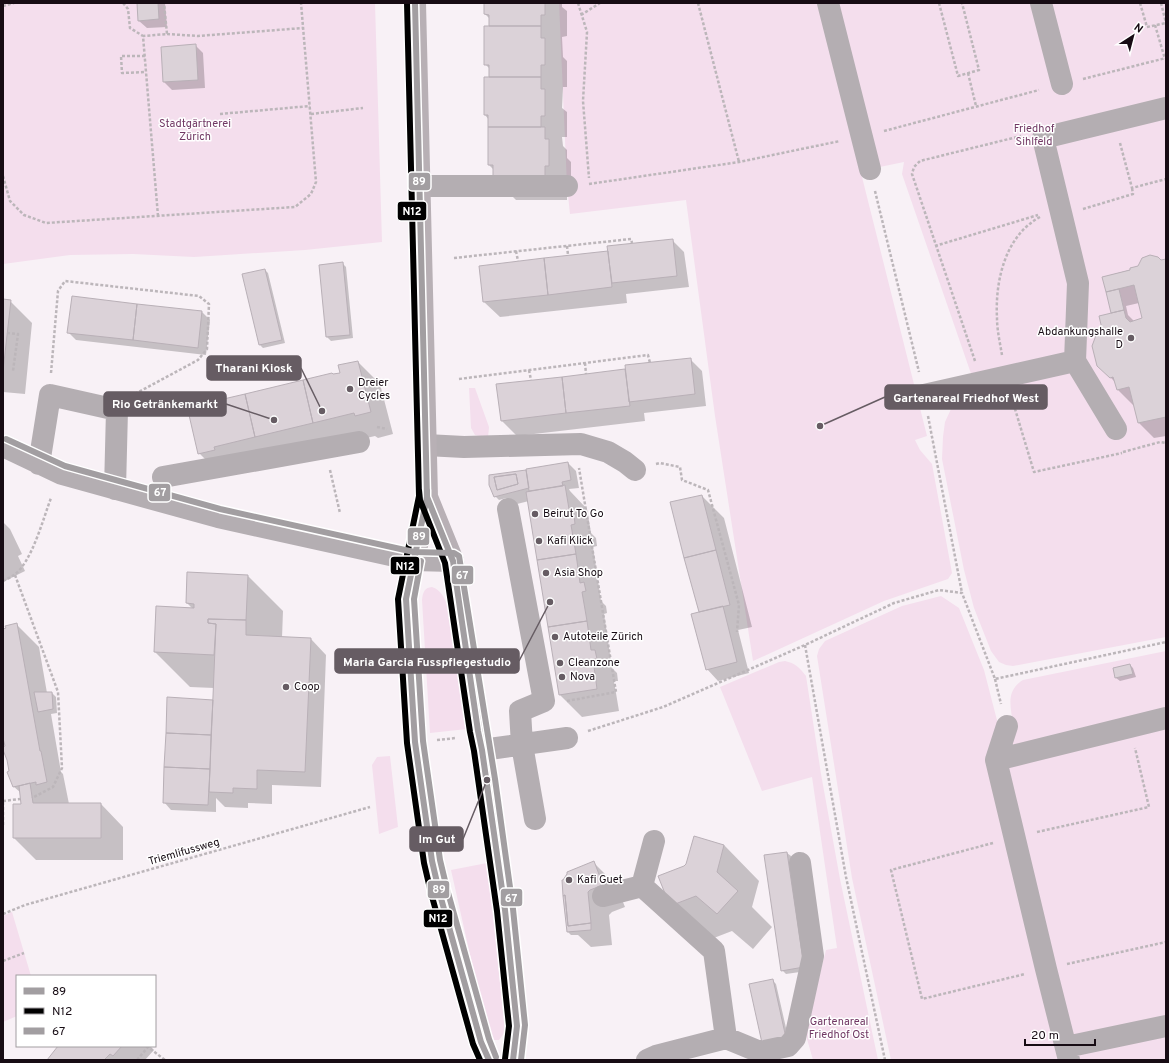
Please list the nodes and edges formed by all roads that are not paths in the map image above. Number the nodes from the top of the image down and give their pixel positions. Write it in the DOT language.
graph roads {
  1 [pos="415,3"];
  2 [pos="828,3"];
  3 [pos="1041,3"];
  4 [pos="1062,84"];
  5 [pos="1166,108"];
  6 [pos="870,169"];
  7 [pos="421,186"];
  8 [pos="567,186"];
  9 [pos="1075,361"];
  10 [pos="924,395"];
  11 [pos="1119,438"];
  12 [pos="358,442"];
  13 [pos="426,445"];
  14 [pos="3,446"];
  15 [pos="38,464"];
  16 [pos="635,470"];
  17 [pos="163,477"];
  18 [pos="114,489"];
  19 [pos="427,497"];
  20 [pos="508,509"];
  21 [pos="413,560"];
  22 [pos="453,561"];
  23 [pos="1166,718"];
  24 [pos="1007,726"];
  25 [pos="567,738"];
  26 [pos="522,745"];
  27 [pos="482,750"];
  28 [pos="996,760"];
  29 [pos="536,819"];
  30 [pos="654,841"];
  31 [pos="800,863"];
  32 [pos="642,886"];
  33 [pos="603,896"];
  34 [pos="1166,1026"];
  35 [pos="726,1038"];
  36 [pos="1068,1054"];
  37 [pos="490,1060"];
  38 [pos="513,1060"];
  39 [pos="647,1060"];
  1 -- 7 [label="main road"];
  2 -- 6 [label="street"];
  3 -- 4 [label="street"];
  5 -- 9 [label="street"];
  7 -- 8 [label="street"];
  7 -- 13 [label="main road"];
  9 -- 10 [label="street"];
  9 -- 11 [label="street"];
  12 -- 17 [label="street"];
  13 -- 16 [label="street"];
  13 -- 19 [label="main road"];
  14 -- 15 [label="street"];
  15 -- 18 [label="street"];
  15 -- 18 [label="street"];
  18 -- 21 [label="street"];
  19 -- 21 [label="main road"];
  19 -- 22 [label="main road"];
  20 -- 26 [label="street"];
  21 -- 22 [label="street"];
  21 -- 37 [label="main road"];
  22 -- 27 [label="main road"];
  23 -- 28 [label="street"];
  24 -- 28 [label="street"];
  25 -- 26 [label="street"];
  26 -- 27 [label="street"];
  26 -- 29 [label="street"];
  27 -- 38 [label="main road"];
  28 -- 36 [label="street"];
  30 -- 32 [label="street"];
  31 -- 35 [label="street"];
  32 -- 33 [label="street"];
  32 -- 35 [label="street"];
  34 -- 36 [label="street"];
  35 -- 39 [label="street"];
}
